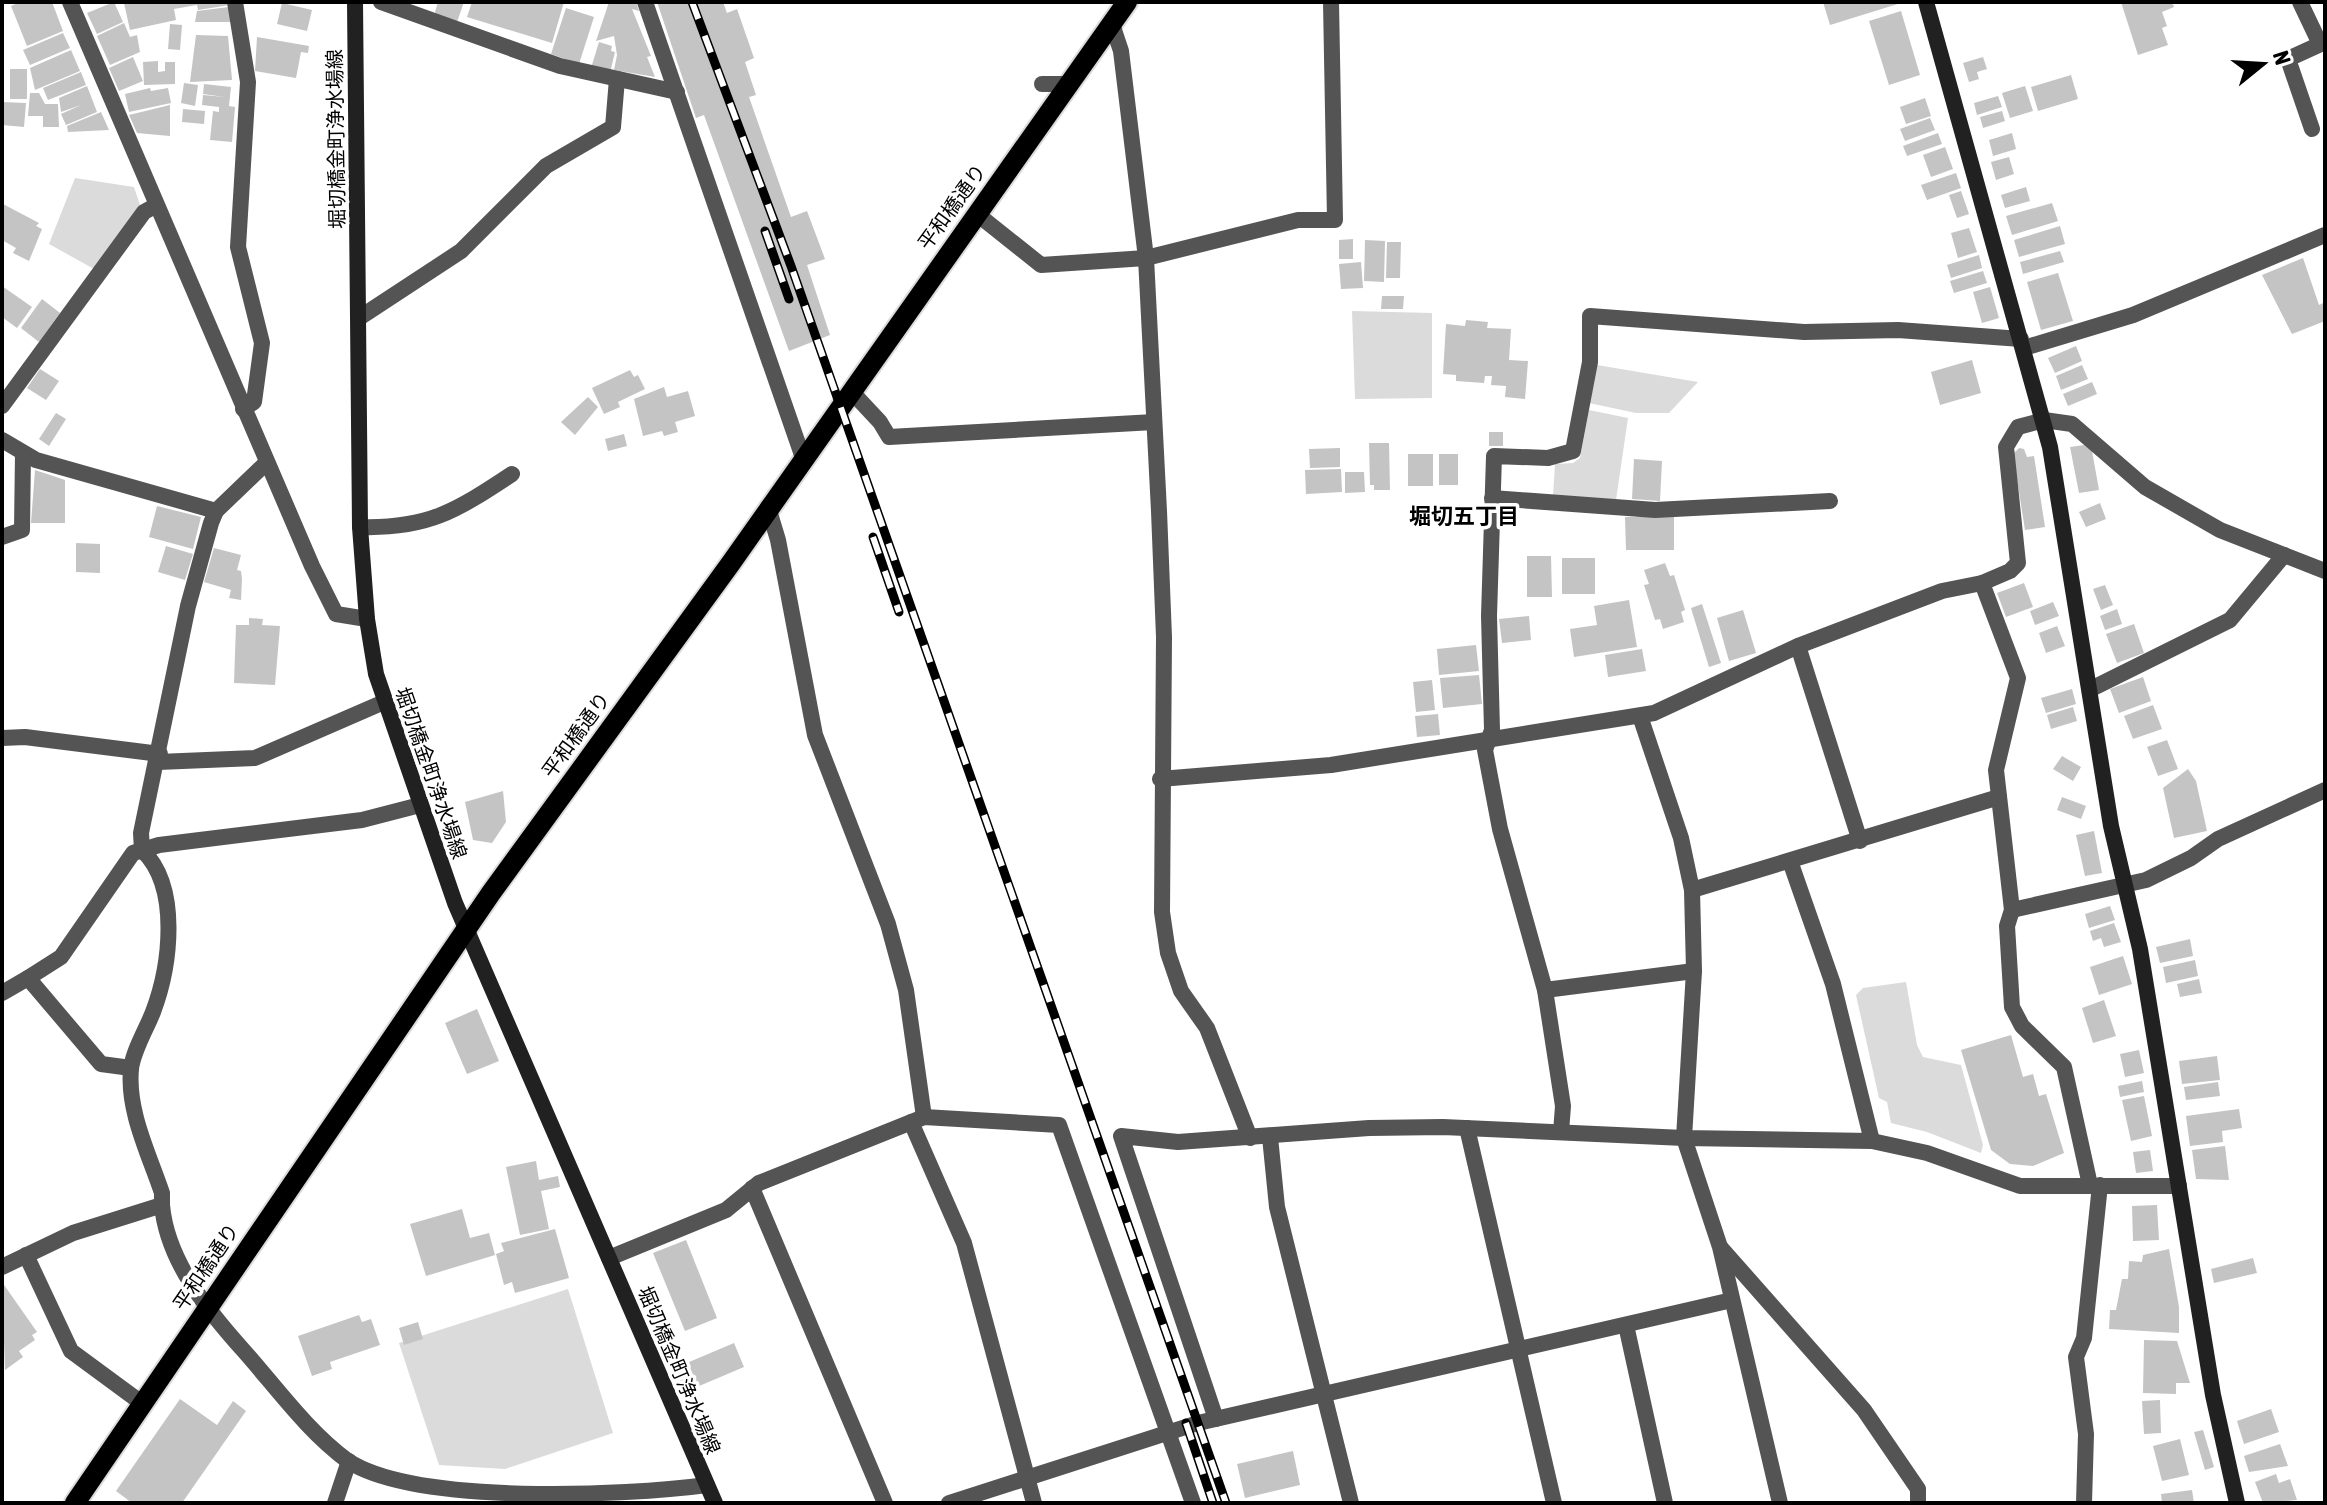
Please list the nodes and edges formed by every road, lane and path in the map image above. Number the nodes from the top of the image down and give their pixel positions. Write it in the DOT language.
graph roads {
  1 [pos="70,2"];
  2 [pos="235,2"];
  3 [pos="355,2"];
  4 [pos="381,2"];
  5 [pos="645,2"];
  6 [pos="1127,2"];
  7 [pos="1331,2"];
  8 [pos="1926,2"];
  9 [pos="2300,2"];
  10 [pos="1112,24"];
  11 [pos="2323,43"];
  12 [pos="617,79"];
  13 [pos="1042,84"];
  14 [pos="1069,84"];
  15 [pos="677,92"];
  16 [pos="2312,129"];
  17 [pos="155,206"];
  18 [pos="977,214"];
  19 [pos="2325,235"];
  20 [pos="1146,258"];
  21 [pos="359,318"];
  22 [pos="2023,344"];
  23 [pos="851,391"];
  24 [pos="2,406"];
  25 [pos="243,409"];
  26 [pos="2044,420"];
  27 [pos="1154,422"];
  28 [pos="2,440"];
  29 [pos="23,453"];
  30 [pos="803,458"];
  31 [pos="265,464"];
  32 [pos="512,474"];
  33 [pos="1492,498"];
  34 [pos="1830,501"];
  35 [pos="768,507"];
  36 [pos="216,511"];
  37 [pos="360,527"];
  38 [pos="2,537"];
  39 [pos="2284,555"];
  40 [pos="2325,571"];
  41 [pos="1982,583"];
  42 [pos="367,619"];
  43 [pos="1798,646"];
  44 [pos="2091,689"];
  45 [pos="384,702"];
  46 [pos="1640,716"];
  47 [pos="2,738"];
  48 [pos="1488,739"];
  49 [pos="159,758"];
  50 [pos="1160,779"];
  51 [pos="2325,790"];
  52 [pos="1999,797"];
  53 [pos="420,805"];
  54 [pos="1860,841"];
  55 [pos="142,850"];
  56 [pos="1790,861"];
  57 [pos="2125,886"];
  58 [pos="1692,890"];
  59 [pos="2012,910"];
  60 [pos="466,929"];
  61 [pos="1694,971"];
  62 [pos="28,978"];
  63 [pos="1545,990"];
  64 [pos="2,993"];
  65 [pos="131,1068"];
  66 [pos="917,1120"];
  67 [pos="1467,1128"];
  68 [pos="1561,1132"];
  69 [pos="1270,1137"];
  70 [pos="1250,1138"];
  71 [pos="1684,1138"];
  72 [pos="1872,1141"];
  73 [pos="2095,1185"];
  74 [pos="2179,1186"];
  75 [pos="752,1188"];
  76 [pos="162,1205"];
  77 [pos="1720,1247"];
  78 [pos="26,1255"];
  79 [pos="609,1258"];
  80 [pos="2,1267"];
  81 [pos="1732,1300"];
  82 [pos="206,1309"];
  83 [pos="1626,1325"];
  84 [pos="1518,1350"];
  85 [pos="1325,1396"];
  86 [pos="143,1404"];
  87 [pos="1216,1419"];
  88 [pos="1168,1431"];
  89 [pos="349,1461"];
  90 [pos="1027,1477"];
  91 [pos="707,1485"];
  92 [pos="555,1499"];
  93 [pos="75,1503"];
  94 [pos="335,1503"];
  95 [pos="715,1503"];
  96 [pos="885,1503"];
  97 [pos="949,1503"];
  98 [pos="1034,1503"];
  99 [pos="1193,1503"];
  100 [pos="1351,1503"];
  101 [pos="1554,1503"];
  102 [pos="1665,1503"];
  103 [pos="1780,1503"];
  104 [pos="1918,1503"];
  105 [pos="2084,1503"];
  106 [pos="2237,1503"];
  1 -- 17 [label="street"];
  2 -- 25 [label="street"];
  3 -- 21 [label="street, 堀切橋金町浄水場線"];
  4 -- 12 [label="street"];
  5 -- 15 [label="street"];
  6 -- 10 [label="main road, 平和橋通り"];
  7 -- 20 [label="street"];
  8 -- 22 [label="street"];
  9 -- 11 [label="street"];
  10 -- 14 [label="main road, 平和橋通り"];
  10 -- 20 [label="street"];
  11 -- 16 [label="street"];
  12 -- 15 [label="street"];
  12 -- 21 [label="street"];
  13 -- 14 [label="street"];
  14 -- 18 [label="main road, 平和橋通り"];
  15 -- 30 [label="street"];
  17 -- 24 [label="street"];
  17 -- 25 [label="street"];
  18 -- 20 [label="street"];
  18 -- 23 [label="main road, 平和橋通り"];
  19 -- 22 [label="street"];
  20 -- 27 [label="street"];
  21 -- 37 [label="street, 堀切橋金町浄水場線"];
  22 -- 26 [label="street"];
  22 -- 33 [label="street"];
  23 -- 27 [label="street"];
  23 -- 30 [label="main road, 平和橋通り"];
  25 -- 31 [label="street"];
  26 -- 39 [label="street"];
  26 -- 41 [label="street"];
  26 -- 44 [label="street"];
  27 -- 50 [label="street"];
  28 -- 29 [label="street"];
  29 -- 36 [label="street"];
  29 -- 38 [label="street"];
  30 -- 35 [label="main road, 平和橋通り"];
  31 -- 36 [label="street"];
  31 -- 42 [label="street"];
  32 -- 37 [label="street"];
  33 -- 34 [label="street"];
  33 -- 48 [label="street"];
  35 -- 60 [label="main road, 平和橋通り"];
  35 -- 66 [label="street"];
  36 -- 49 [label="street"];
  37 -- 42 [label="street, 堀切橋金町浄水場線"];
  39 -- 40 [label="street"];
  39 -- 44 [label="street"];
  41 -- 43 [label="street"];
  41 -- 52 [label="street"];
  42 -- 45 [label="street, 堀切橋金町浄水場線"];
  43 -- 46 [label="street"];
  43 -- 54 [label="street"];
  44 -- 57 [label="street"];
  45 -- 49 [label="street"];
  45 -- 53 [label="street, 堀切橋金町浄水場線"];
  46 -- 48 [label="street"];
  46 -- 58 [label="street"];
  47 -- 49 [label="street"];
  48 -- 50 [label="street"];
  48 -- 63 [label="street"];
  49 -- 55 [label="street"];
  50 -- 70 [label="street"];
  51 -- 57 [label="street"];
  52 -- 54 [label="street"];
  52 -- 59 [label="street"];
  53 -- 55 [label="street"];
  53 -- 60 [label="street, 堀切橋金町浄水場線"];
  54 -- 56 [label="street"];
  55 -- 62 [label="street"];
  55 -- 65 [label="street"];
  56 -- 58 [label="street"];
  56 -- 72 [label="street"];
  57 -- 59 [label="street"];
  57 -- 74 [label="street"];
  58 -- 61 [label="street"];
  59 -- 73 [label="street"];
  60 -- 79 [label="street, 堀切橋金町浄水場線"];
  60 -- 82 [label="main road, 平和橋通り"];
  61 -- 63 [label="street"];
  61 -- 71 [label="street"];
  62 -- 64 [label="street"];
  62 -- 65 [label="street"];
  63 -- 68 [label="street"];
  65 -- 76 [label="street"];
  66 -- 75 [label="street"];
  66 -- 88 [label="street"];
  66 -- 90 [label="street"];
  67 -- 68 [label="street"];
  67 -- 69 [label="street"];
  67 -- 84 [label="street"];
  68 -- 71 [label="street"];
  69 -- 70 [label="street"];
  69 -- 85 [label="street"];
  70 -- 87 [label="street"];
  71 -- 72 [label="street"];
  71 -- 77 [label="street"];
  72 -- 73 [label="street"];
  73 -- 74 [label="street"];
  73 -- 105 [label="street"];
  74 -- 106 [label="street"];
  75 -- 79 [label="street"];
  75 -- 96 [label="street"];
  76 -- 78 [label="street"];
  76 -- 82 [label="street"];
  77 -- 81 [label="street"];
  77 -- 104 [label="street"];
  78 -- 80 [label="street"];
  78 -- 86 [label="street"];
  79 -- 91 [label="street, 堀切橋金町浄水場線"];
  81 -- 83 [label="street"];
  81 -- 103 [label="street"];
  82 -- 86 [label="main road, 平和橋通り"];
  82 -- 89 [label="street"];
  83 -- 84 [label="street"];
  83 -- 102 [label="street"];
  84 -- 85 [label="street"];
  84 -- 101 [label="street"];
  85 -- 87 [label="street"];
  85 -- 100 [label="street"];
  86 -- 93 [label="main road, 平和橋通り"];
  87 -- 88 [label="street"];
  88 -- 90 [label="street"];
  88 -- 99 [label="street"];
  89 -- 92 [label="street"];
  89 -- 94 [label="street"];
  90 -- 97 [label="street"];
  90 -- 98 [label="street"];
  91 -- 92 [label="street"];
  91 -- 95 [label="street, 堀切橋金町浄水場線"];
}
